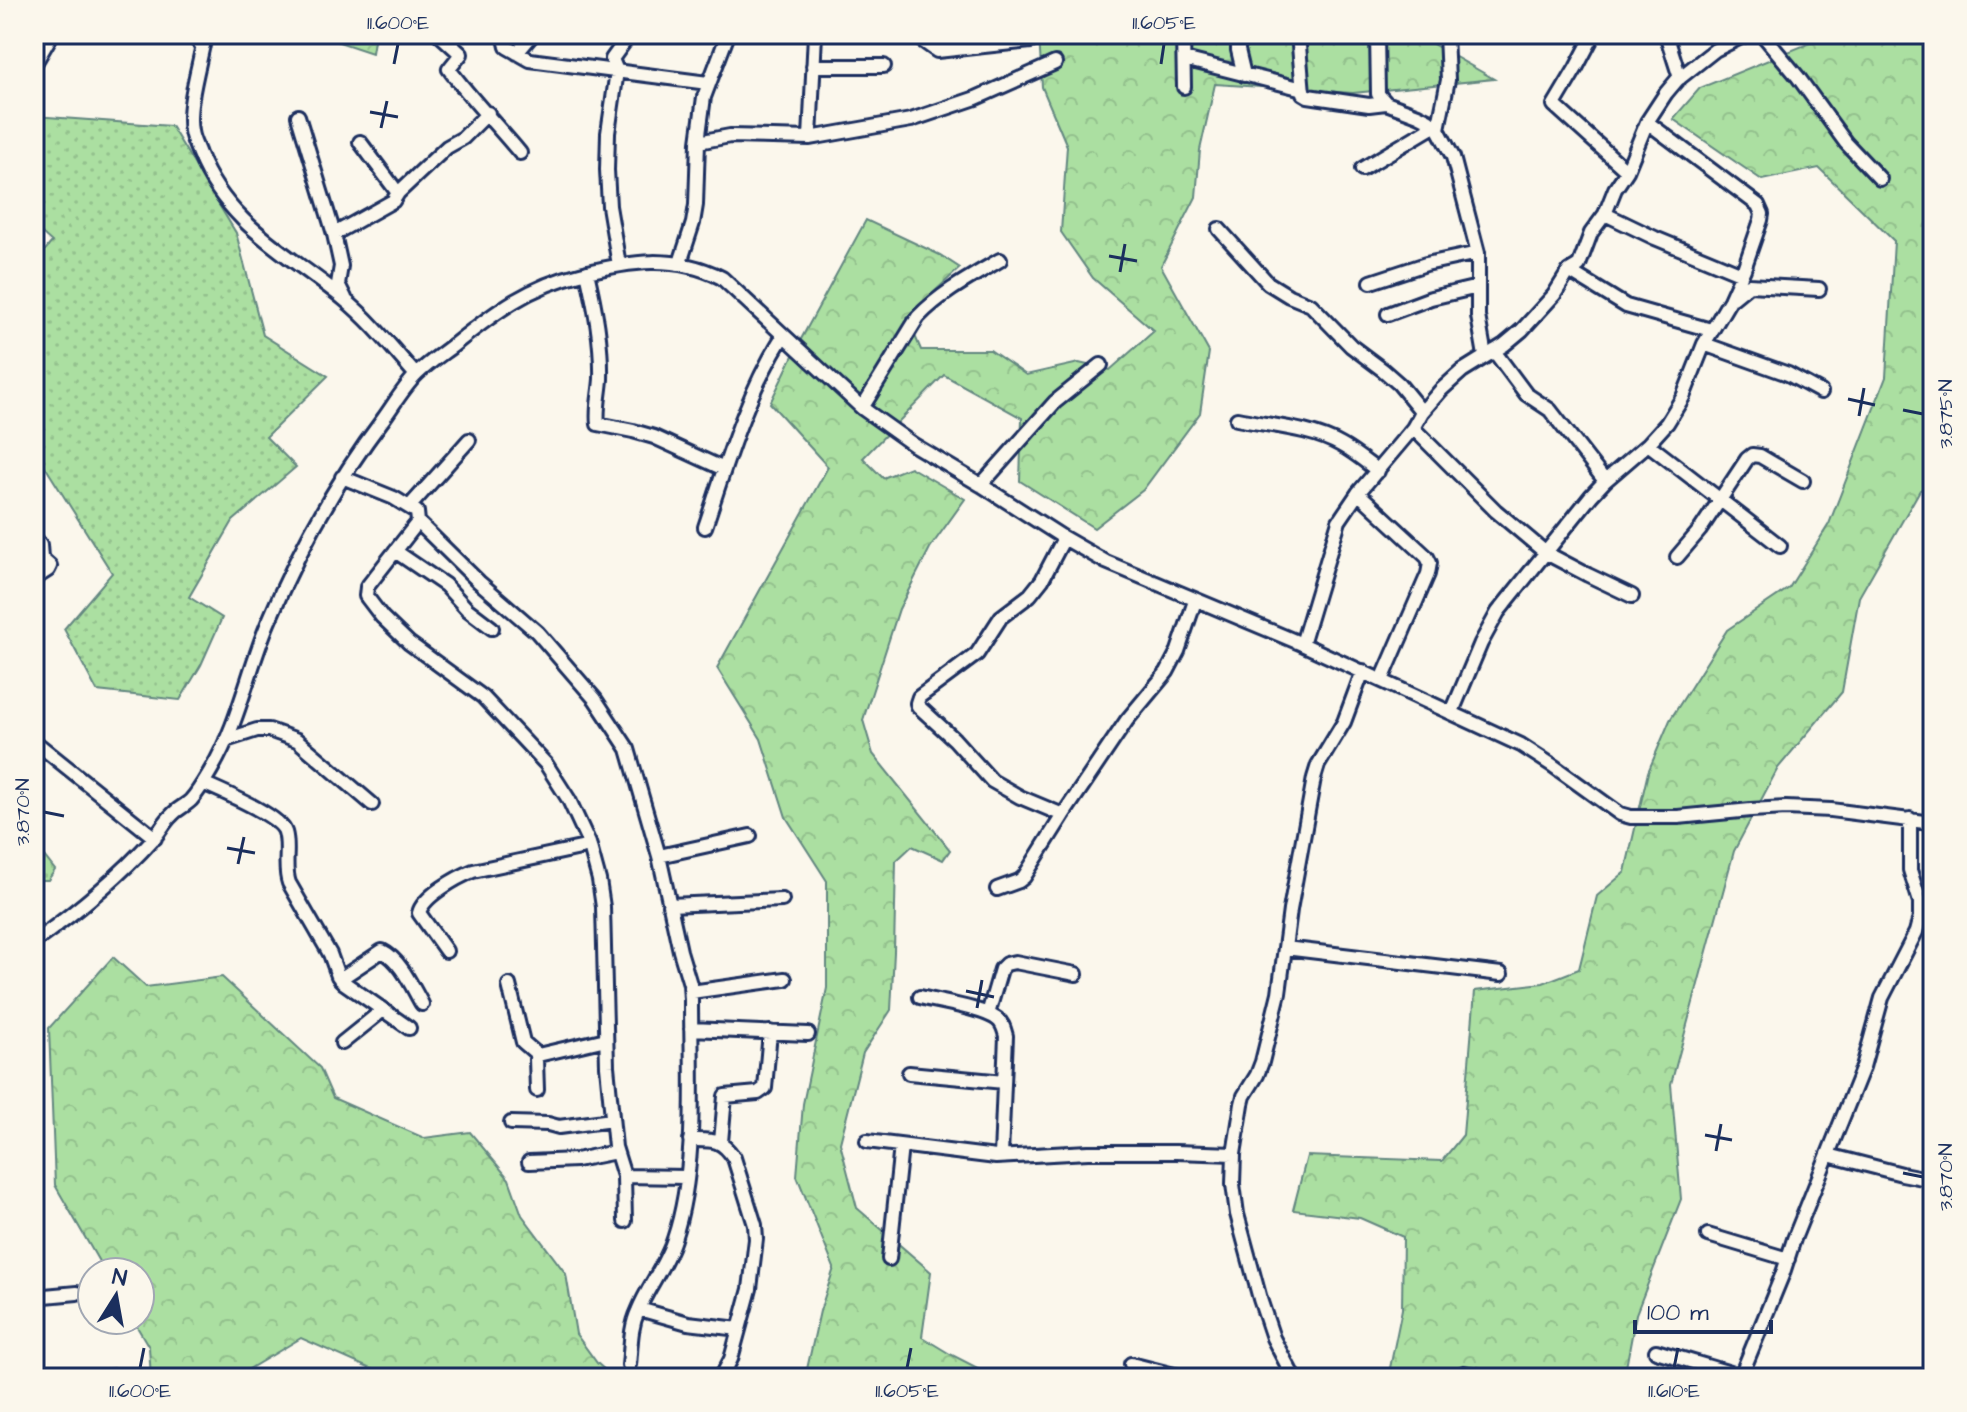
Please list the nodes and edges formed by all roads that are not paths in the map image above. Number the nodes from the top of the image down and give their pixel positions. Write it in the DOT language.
graph roads {
  1 [pos="52,34"];
  2 [pos="190,34"];
  3 [pos="439,34"];
  4 [pos="504,34"];
  5 [pos="533,34"];
  6 [pos="630,34"];
  7 [pos="728,34"];
  8 [pos="815,34"];
  9 [pos="913,34"];
  10 [pos="966,34"];
  11 [pos="1183,34"];
  12 [pos="1238,34"];
  13 [pos="1298,34"];
  14 [pos="1377,34"];
  15 [pos="1446,34"];
  16 [pos="1594,34"];
  17 [pos="1666,34"];
  18 [pos="1762,34"];
  19 [pos="1741,35"];
  20 [pos="204,40"];
  21 [pos="1031,41"];
  22 [pos="972,47"];
  23 [pos="517,53"];
  24 [pos="1184,59"];
  25 [pos="1055,63"];
  26 [pos="34,65"];
  27 [pos="813,66"];
  28 [pos="884,66"];
  29 [pos="617,71"];
  30 [pos="1244,75"];
  31 [pos="1680,78"];
  32 [pos="708,83"];
  33 [pos="1184,87"];
  34 [pos="1303,89"];
  35 [pos="1386,103"];
  36 [pos="488,113"];
  37 [pos="298,116"];
  38 [pos="1647,122"];
  39 [pos="1436,128"];
  40 [pos="810,138"];
  41 [pos="360,142"];
  42 [pos="698,142"];
  43 [pos="520,153"];
  44 [pos="1362,169"];
  45 [pos="1627,171"];
  46 [pos="1880,179"];
  47 [pos="398,193"];
  48 [pos="1605,214"];
  49 [pos="1219,229"];
  50 [pos="334,234"];
  51 [pos="1478,253"];
  52 [pos="1000,260"];
  53 [pos="680,263"];
  54 [pos="619,265"];
  55 [pos="1569,271"];
  56 [pos="587,272"];
  57 [pos="1742,274"];
  58 [pos="1371,282"];
  59 [pos="1478,287"];
  60 [pos="1819,289"];
  61 [pos="1730,300"];
  62 [pos="346,301"];
  63 [pos="1388,314"];
  64 [pos="1711,330"];
  65 [pos="783,336"];
  66 [pos="1704,344"];
  67 [pos="1490,354"];
  68 [pos="1101,365"];
  69 [pos="416,375"];
  70 [pos="1821,392"];
  71 [pos="862,408"];
  72 [pos="1422,412"];
  73 [pos="1237,419"];
  74 [pos="1413,428"];
  75 [pos="469,440"];
  76 [pos="1648,444"];
  77 [pos="724,469"];
  78 [pos="1378,471"];
  79 [pos="342,477"];
  80 [pos="1605,481"];
  81 [pos="1803,481"];
  82 [pos="981,485"];
  83 [pos="1358,493"];
  84 [pos="1721,499"];
  85 [pos="410,506"];
  86 [pos="418,522"];
  87 [pos="705,527"];
  88 [pos="34,537"];
  89 [pos="1064,538"];
  90 [pos="1780,546"];
  91 [pos="395,551"];
  92 [pos="1546,553"];
  93 [pos="1677,557"];
  94 [pos="34,579"];
  95 [pos="1632,596"];
  96 [pos="1195,601"];
  97 [pos="492,628"];
  98 [pos="1302,644"];
  99 [pos="1363,671"];
  100 [pos="1382,680"];
  101 [pos="1452,712"];
  102 [pos="226,740"];
  103 [pos="34,741"];
  104 [pos="203,783"];
  105 [pos="372,804"];
  106 [pos="1063,815"];
  107 [pos="1910,819"];
  108 [pos="1933,823"];
  109 [pos="750,836"];
  110 [pos="155,838"];
  111 [pos="590,846"];
  112 [pos="659,856"];
  113 [pos="997,889"];
  114 [pos="782,900"];
  115 [pos="669,905"];
  116 [pos="34,942"];
  117 [pos="1285,948"];
  118 [pos="446,951"];
  119 [pos="1076,974"];
  120 [pos="1501,974"];
  121 [pos="340,979"];
  122 [pos="785,979"];
  123 [pos="509,985"];
  124 [pos="691,992"];
  125 [pos="920,997"];
  126 [pos="422,1004"];
  127 [pos="383,1010"];
  128 [pos="988,1014"];
  129 [pos="409,1028"];
  130 [pos="691,1029"];
  131 [pos="770,1032"];
  132 [pos="808,1034"];
  133 [pos="606,1039"];
  134 [pos="342,1043"];
  135 [pos="538,1055"];
  136 [pos="909,1073"];
  137 [pos="1004,1082"];
  138 [pos="537,1090"];
  139 [pos="612,1120"];
  140 [pos="511,1123"];
  141 [pos="690,1140"];
  142 [pos="867,1141"];
  143 [pos="721,1142"];
  144 [pos="901,1146"];
  145 [pos="616,1152"];
  146 [pos="1234,1154"];
  147 [pos="1828,1155"];
  148 [pos="1001,1156"];
  149 [pos="529,1162"];
  150 [pos="624,1176"];
  151 [pos="686,1177"];
  152 [pos="1933,1180"];
  153 [pos="625,1221"];
  154 [pos="1708,1235"];
  155 [pos="889,1259"];
  156 [pos="1788,1259"];
  157 [pos="76,1293"];
  158 [pos="34,1297"];
  159 [pos="639,1309"];
  160 [pos="739,1329"];
  161 [pos="1656,1351"];
  162 [pos="1131,1364"];
  163 [pos="629,1365"];
  164 [pos="1464,1373"];
  165 [pos="127,1376"];
  166 [pos="1743,1377"];
  167 [pos="86,1378"];
  168 [pos="721,1378"];
  169 [pos="1186,1378"];
  170 [pos="1294,1378"];
  171 [pos="1491,1378"];
  1 -- 26 [label="street"];
  2 -- 20 [label="street"];
  3 -- 36 [label="street"];
  4 -- 23 [label="street"];
  5 -- 23 [label="street"];
  6 -- 29 [label="street"];
  7 -- 32 [label="street"];
  8 -- 27 [label="street"];
  9 -- 22 [label="street"];
  10 -- 22 [label="street"];
  11 -- 24 [label="street"];
  12 -- 30 [label="street"];
  13 -- 34 [label="street"];
  14 -- 35 [label="street"];
  15 -- 39 [label="street"];
  16 -- 45 [label="street"];
  17 -- 31 [label="street"];
  18 -- 46 [label="street"];
  19 -- 31 [label="street"];
  20 -- 62 [label="street"];
  21 -- 22 [label="street"];
  23 -- 29 [label="street"];
  24 -- 30 [label="street"];
  24 -- 33 [label="street"];
  25 -- 40 [label="street"];
  27 -- 28 [label="street"];
  27 -- 40 [label="street"];
  29 -- 32 [label="street"];
  29 -- 54 [label="street"];
  30 -- 34 [label="street"];
  31 -- 38 [label="street"];
  32 -- 42 [label="street"];
  34 -- 35 [label="street"];
  35 -- 39 [label="street"];
  36 -- 43 [label="street"];
  36 -- 47 [label="street"];
  37 -- 50 [label="street"];
  38 -- 45 [label="street"];
  38 -- 57 [label="street"];
  39 -- 44 [label="street"];
  39 -- 51 [label="street"];
  40 -- 42 [label="street"];
  41 -- 47 [label="street"];
  42 -- 53 [label="street"];
  45 -- 48 [label="street"];
  47 -- 50 [label="street"];
  48 -- 55 [label="street"];
  48 -- 57 [label="street"];
  49 -- 72 [label="street"];
  50 -- 62 [label="street"];
  51 -- 58 [label="street"];
  51 -- 59 [label="street"];
  52 -- 71 [label="street"];
  53 -- 54 [label="street"];
  53 -- 65 [label="street"];
  54 -- 56 [label="street"];
  55 -- 64 [label="street"];
  55 -- 67 [label="street"];
  56 -- 69 [label="street"];
  56 -- 77 [label="street"];
  57 -- 61 [label="street"];
  59 -- 63 [label="street"];
  59 -- 67 [label="street"];
  60 -- 61 [label="street"];
  61 -- 64 [label="street"];
  62 -- 69 [label="street"];
  64 -- 66 [label="street"];
  65 -- 71 [label="street"];
  65 -- 77 [label="street"];
  66 -- 70 [label="street"];
  66 -- 76 [label="street"];
  67 -- 72 [label="street"];
  67 -- 80 [label="street"];
  68 -- 82 [label="street"];
  69 -- 79 [label="street"];
  71 -- 82 [label="street"];
  72 -- 74 [label="street"];
  73 -- 78 [label="street"];
  74 -- 78 [label="street"];
  74 -- 92 [label="street"];
  75 -- 85 [label="street"];
  76 -- 80 [label="street"];
  76 -- 84 [label="street"];
  77 -- 87 [label="street"];
  78 -- 83 [label="street"];
  79 -- 85 [label="street"];
  79 -- 102 [label="street"];
  80 -- 92 [label="street"];
  81 -- 84 [label="street"];
  82 -- 89 [label="street"];
  83 -- 98 [label="street"];
  83 -- 100 [label="street"];
  84 -- 90 [label="street"];
  84 -- 93 [label="street"];
  85 -- 86 [label="street"];
  86 -- 91 [label="street"];
  86 -- 112 [label="street"];
  88 -- 94 [label="street"];
  89 -- 96 [label="street"];
  89 -- 106 [label="street"];
  91 -- 97 [label="street"];
  91 -- 111 [label="street"];
  92 -- 95 [label="street"];
  92 -- 101 [label="street"];
  96 -- 98 [label="street"];
  96 -- 106 [label="street"];
  98 -- 99 [label="street"];
  99 -- 100 [label="street"];
  99 -- 117 [label="street"];
  100 -- 101 [label="street"];
  101 -- 107 [label="street"];
  102 -- 104 [label="street"];
  102 -- 105 [label="street"];
  103 -- 110 [label="street"];
  104 -- 110 [label="street"];
  104 -- 121 [label="street"];
  106 -- 113 [label="street"];
  107 -- 108 [label="street"];
  107 -- 147 [label="street"];
  109 -- 112 [label="street"];
  110 -- 116 [label="street"];
  111 -- 118 [label="street"];
  111 -- 133 [label="street"];
  112 -- 115 [label="street"];
  114 -- 115 [label="street"];
  115 -- 124 [label="street"];
  117 -- 120 [label="street"];
  117 -- 146 [label="street"];
  119 -- 128 [label="street"];
  121 -- 126 [label="street"];
  121 -- 127 [label="street"];
  122 -- 124 [label="street"];
  123 -- 135 [label="street"];
  124 -- 130 [label="street"];
  125 -- 128 [label="street"];
  127 -- 129 [label="street"];
  127 -- 134 [label="street"];
  128 -- 137 [label="street"];
  130 -- 131 [label="street"];
  130 -- 141 [label="street"];
  131 -- 132 [label="street"];
  131 -- 143 [label="street"];
  133 -- 135 [label="street"];
  133 -- 139 [label="street"];
  135 -- 138 [label="street"];
  136 -- 137 [label="street"];
  137 -- 148 [label="street"];
  139 -- 140 [label="street"];
  139 -- 145 [label="street"];
  141 -- 143 [label="street"];
  141 -- 151 [label="street"];
  142 -- 144 [label="street"];
  143 -- 160 [label="street"];
  144 -- 148 [label="street"];
  144 -- 155 [label="street"];
  145 -- 149 [label="street"];
  145 -- 150 [label="street"];
  146 -- 148 [label="street"];
  146 -- 170 [label="street"];
  147 -- 152 [label="street"];
  147 -- 156 [label="street"];
  150 -- 151 [label="street"];
  150 -- 153 [label="street"];
  151 -- 159 [label="street"];
  154 -- 156 [label="street"];
  156 -- 166 [label="street"];
  157 -- 158 [label="street"];
  159 -- 160 [label="street"];
  159 -- 163 [label="street"];
  160 -- 168 [label="street"];
  161 -- 166 [label="street"];
  162 -- 169 [label="street"];
  164 -- 171 [label="street"];
  165 -- 167 [label="street"];
}
